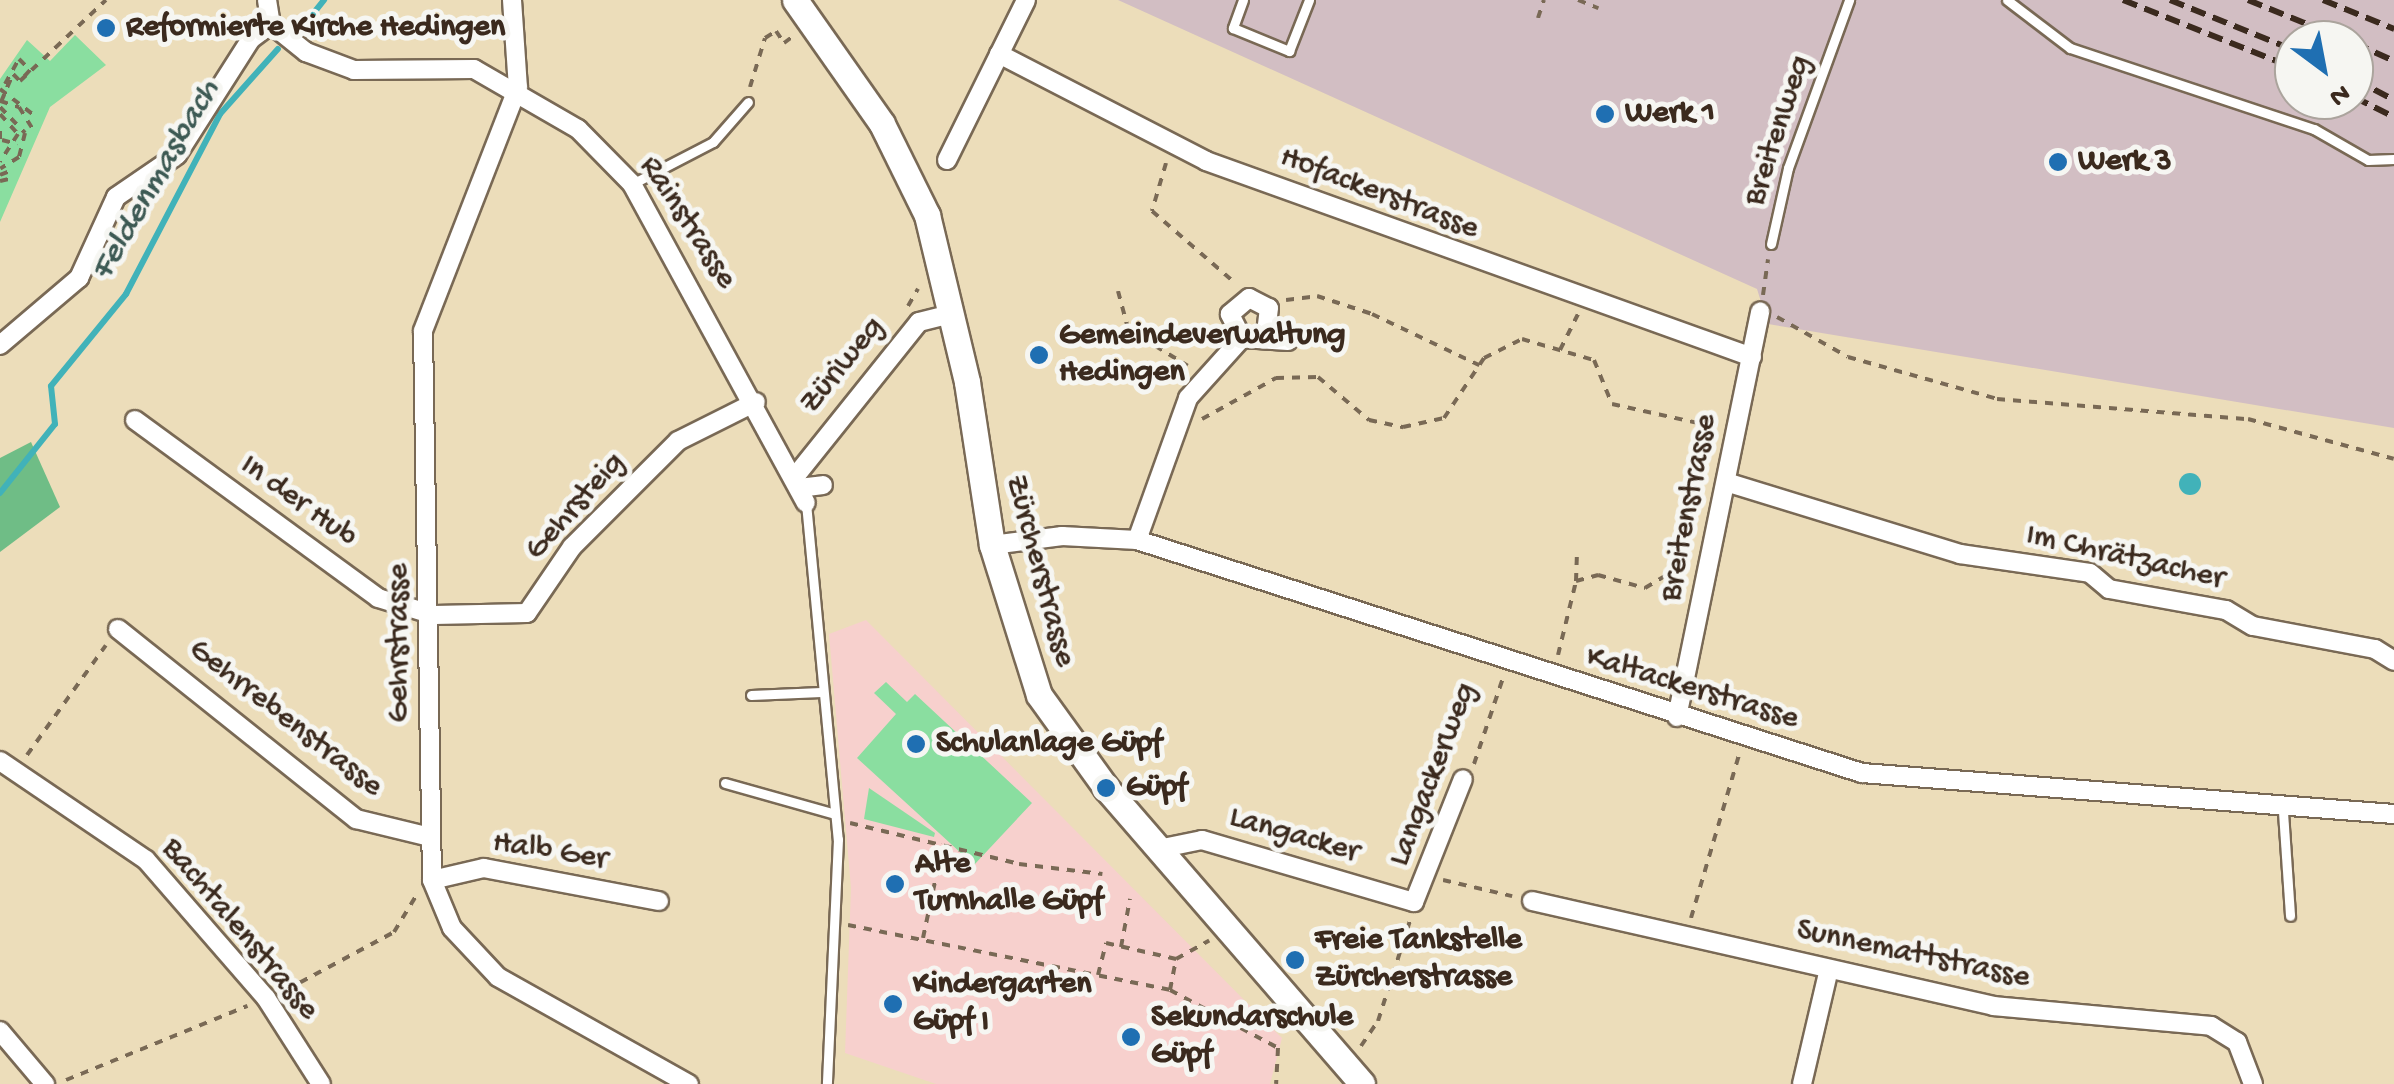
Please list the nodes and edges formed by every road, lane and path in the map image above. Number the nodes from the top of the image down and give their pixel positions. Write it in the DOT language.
graph roads {
  1 [pos="106,0"];
  2 [pos="267,0"];
  3 [pos="512,0"];
  4 [pos="795,0"];
  5 [pos="1244,0"];
  6 [pos="1309,0"];
  7 [pos="1544,0"];
  8 [pos="1578,0"];
  9 [pos="1833,0"];
  10 [pos="2007,0"];
  11 [pos="1024,1"];
  12 [pos="1850,2"];
  13 [pos="1598,8"];
  14 [pos="1538,18"];
  15 [pos="271,24"];
  16 [pos="765,38"];
  17 [pos="998,54"];
  18 [pos="20,81"];
  19 [pos="518,87"];
  20 [pos="2,97"];
  21 [pos="748,102"];
  22 [pos="0,114"];
  23 [pos="35,116"];
  24 [pos="32,128"];
  25 [pos="0,132"];
  26 [pos="1,142"];
  27 [pos="17,144"];
  28 [pos="1174,144"];
  29 [pos="24,146"];
  30 [pos="2394,159"];
  31 [pos="948,160"];
  32 [pos="12,170"];
  33 [pos="0,172"];
  34 [pos="9,178"];
  35 [pos="632,184"];
  36 [pos="1771,244"];
  37 [pos="919,276"];
  38 [pos="1765,280"];
  39 [pos="1118,291"];
  40 [pos="1244,299"];
  41 [pos="1584,301"];
  42 [pos="1264,303"];
  43 [pos="1760,311"];
  44 [pos="954,313"];
  45 [pos="899,316"];
  46 [pos="1266,333"];
  47 [pos="1242,338"];
  48 [pos="1288,341"];
  49 [pos="0,345"];
  50 [pos="1560,350"];
  51 [pos="1752,357"];
  52 [pos="1479,366"];
  53 [pos="1205,377"];
  54 [pos="756,402"];
  55 [pos="1177,418"];
  56 [pos="1738,419"];
  57 [pos="135,420"];
  58 [pos="2394,459"];
  59 [pos="1726,482"];
  60 [pos="823,485"];
  61 [pos="799,490"];
  62 [pos="1137,540"];
  63 [pos="992,545"];
  64 [pos="1577,550"];
  65 [pos="1712,554"];
  66 [pos="1576,581"];
  67 [pos="434,615"];
  68 [pos="118,629"];
  69 [pos="2394,662"];
  70 [pos="1507,668"];
  71 [pos="1564,668"];
  72 [pos="820,692"];
  73 [pos="751,695"];
  74 [pos="1677,717"];
  75 [pos="1742,745"];
  76 [pos="9,764"];
  77 [pos="1463,779"];
  78 [pos="725,783"];
  79 [pos="2283,812"];
  80 [pos="2394,814"];
  81 [pos="835,817"];
  82 [pos="426,836"];
  83 [pos="943,844"];
  84 [pos="1158,849"];
  85 [pos="1102,874"];
  86 [pos="1428,876"];
  87 [pos="427,885"];
  88 [pos="1130,899"];
  89 [pos="659,901"];
  90 [pos="1532,901"];
  91 [pos="1414,902"];
  92 [pos="2290,916"];
  93 [pos="837,923"];
  94 [pos="1686,938"];
  95 [pos="923,939"];
  96 [pos="1206,943"];
  97 [pos="1121,946"];
  98 [pos="1176,959"];
  99 [pos="1829,969"];
  100 [pos="1098,974"];
  101 [pos="1170,990"];
  102 [pos="277,994"];
  103 [pos="258,1001"];
  104 [pos="0,1031"];
  105 [pos="1360,1047"];
  106 [pos="45,1084"];
  107 [pos="57,1084"];
  108 [pos="322,1084"];
  109 [pos="689,1084"];
  110 [pos="828,1084"];
  111 [pos="1276,1084"];
  112 [pos="1362,1084"];
  113 [pos="1802,1084"];
  114 [pos="2253,1084"];
  1 -- 18 [label="path"];
  2 -- 15 [label="street"];
  3 -- 19 [label="street"];
  4 -- 44 [label="main road, Zürcherstrasse"];
  5 -- 6 [label="lane"];
  7 -- 14 [label="path"];
  8 -- 13 [label="path"];
  9 -- 12 [label="lane"];
  10 -- 30 [label="lane"];
  11 -- 17 [label="street"];
  12 -- 36 [label="lane, Breitenweg"];
  15 -- 19 [label="street, Rainstrasse"];
  15 -- 49 [label="street"];
  16 -- 21 [label="path"];
  17 -- 28 [label="street, Hofackerstrasse"];
  17 -- 31 [label="street"];
  18 -- 20 [label="path"];
  18 -- 20 [label="path"];
  19 -- 35 [label="street, Rainstrasse"];
  19 -- 67 [label="street, Gehrstrasse"];
  20 -- 23 [label="path"];
  20 -- 24 [label="path"];
  20 -- 29 [label="path"];
  21 -- 35 [label="lane"];
  22 -- 27 [label="path"];
  25 -- 26 [label="path"];
  26 -- 27 [label="path"];
  27 -- 29 [label="path"];
  27 -- 33 [label="path"];
  28 -- 40 [label="path"];
  28 -- 41 [label="street, Hofackerstrasse"];
  29 -- 33 [label="path"];
  32 -- 33 [label="path"];
  33 -- 34 [label="path"];
  35 -- 54 [label="street, Rainstrasse"];
  36 -- 38 [label="path, Breitenweg"];
  37 -- 45 [label="path"];
  39 -- 53 [label="path"];
  40 -- 42 [label="street"];
  40 -- 47 [label="street"];
  41 -- 50 [label="path"];
  41 -- 51 [label="street, Hofackerstrasse"];
  42 -- 46 [label="street"];
  42 -- 52 [label="path"];
  43 -- 51 [label="street, Breitenstrasse"];
  43 -- 58 [label="path"];
  44 -- 61 [label="street, Züriweg"];
  44 -- 63 [label="main road, Zürcherstrasse"];
  46 -- 47 [label="street"];
  46 -- 48 [label="street"];
  47 -- 53 [label="street"];
  50 -- 52 [label="path"];
  50 -- 56 [label="path"];
  51 -- 56 [label="street, Breitenstrasse"];
  52 -- 55 [label="path"];
  53 -- 55 [label="street"];
  54 -- 61 [label="street, Rainstrasse"];
  54 -- 67 [label="street, Gehrsteig"];
  55 -- 62 [label="street"];
  56 -- 59 [label="street, Breitenstrasse"];
  57 -- 67 [label="street, In der Hub"];
  59 -- 65 [label="street, Breitenstrasse"];
  59 -- 69 [label="street, Im Chrätzacher"];
  60 -- 61 [label="street"];
  61 -- 72 [label="lane"];
  62 -- 63 [label="street, Kaltackerstrasse"];
  62 -- 74 [label="street, Kaltackerstrasse"];
  63 -- 84 [label="main road, Zürcherstrasse"];
  64 -- 66 [label="path"];
  65 -- 66 [label="path"];
  65 -- 74 [label="street, Breitenstrasse"];
  66 -- 71 [label="path"];
  67 -- 82 [label="street, Gehrstrasse"];
  68 -- 76 [label="path"];
  68 -- 82 [label="street, Gehrrebenstrasse"];
  70 -- 77 [label="path, Langackerweg"];
  72 -- 73 [label="lane"];
  72 -- 81 [label="lane"];
  74 -- 79 [label="street, Kaltackerstrasse"];
  75 -- 94 [label="path"];
  76 -- 108 [label="street, Bachtalenstrasse"];
  77 -- 86 [label="street, Langackerweg"];
  78 -- 81 [label="lane"];
  79 -- 80 [label="street, Kaltackerstrasse"];
  79 -- 92 [label="lane"];
  81 -- 83 [label="path"];
  81 -- 93 [label="lane"];
  82 -- 87 [label="street, Gehrstrasse"];
  83 -- 85 [label="path"];
  83 -- 95 [label="path"];
  84 -- 91 [label="street, Langacker"];
  84 -- 112 [label="main road, Zürcherstrasse"];
  86 -- 90 [label="path"];
  86 -- 91 [label="street, Langackerweg"];
  87 -- 89 [label="street, Halb Ger"];
  87 -- 102 [label="path"];
  87 -- 109 [label="street, Gehrstrasse"];
  88 -- 97 [label="path"];
  90 -- 94 [label="street, Sunnemattstrasse"];
  91 -- 105 [label="path"];
  93 -- 95 [label="path"];
  93 -- 110 [label="lane"];
  94 -- 99 [label="street, Sunnemattstrasse"];
  95 -- 100 [label="path"];
  96 -- 98 [label="path"];
  97 -- 98 [label="path"];
  97 -- 100 [label="path"];
  98 -- 101 [label="path"];
  99 -- 113 [label="street"];
  99 -- 114 [label="street, Sunnemattstrasse"];
  100 -- 101 [label="path"];
  101 -- 111 [label="path"];
  103 -- 107 [label="path"];
  104 -- 106 [label="street"];
}
